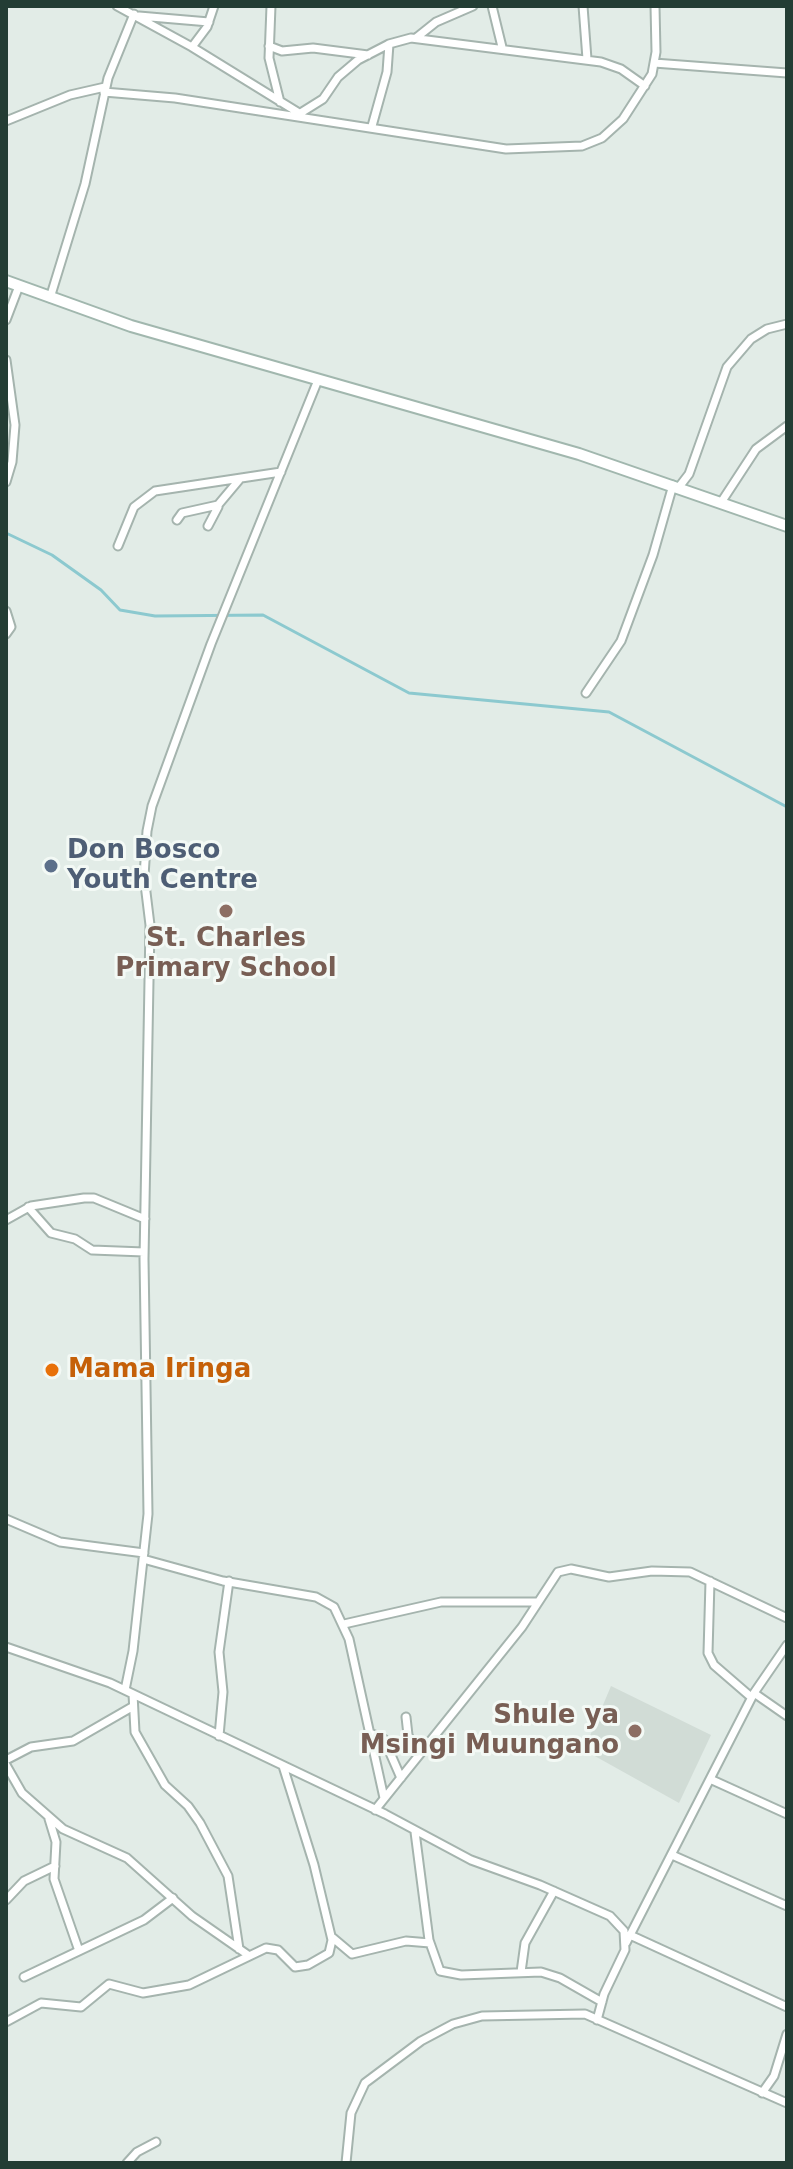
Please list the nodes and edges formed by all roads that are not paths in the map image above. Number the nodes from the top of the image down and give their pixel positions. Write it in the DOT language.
graph roads {
  1 [pos="117,6"];
  2 [pos="214,6"];
  3 [pos="271,6"];
  4 [pos="473,6"];
  5 [pos="492,6"];
  6 [pos="583,6"];
  7 [pos="655,6"];
  8 [pos="135,15"];
  9 [pos="209,22"];
  10 [pos="416,38"];
  11 [pos="389,44"];
  12 [pos="269,46"];
  13 [pos="192,47"];
  14 [pos="502,47"];
  15 [pos="368,55"];
  16 [pos="587,59"];
  17 [pos="654,63"];
  18 [pos="787,73"];
  19 [pos="645,86"];
  20 [pos="105,90"];
  21 [pos="280,103"];
  22 [pos="302,115"];
  23 [pos="6,121"];
  24 [pos="372,126"];
  25 [pos="6,281"];
  26 [pos="19,286"];
  27 [pos="50,298"];
  28 [pos="6,320"];
  29 [pos="787,324"];
  30 [pos="6,360"];
  31 [pos="318,380"];
  32 [pos="787,426"];
  33 [pos="10,443"];
  34 [pos="281,472"];
  35 [pos="239,480"];
  36 [pos="6,482"];
  37 [pos="676,486"];
  38 [pos="722,501"];
  39 [pos="219,505"];
  40 [pos="177,520"];
  41 [pos="208,526"];
  42 [pos="787,526"];
  43 [pos="118,546"];
  44 [pos="6,611"];
  45 [pos="6,634"];
  46 [pos="586,693"];
  47 [pos="28,1207"];
  48 [pos="145,1219"];
  49 [pos="6,1220"];
  50 [pos="144,1252"];
  51 [pos="6,1519"];
  52 [pos="143,1556"];
  53 [pos="229,1581"];
  54 [pos="710,1581"];
  55 [pos="537,1602"];
  56 [pos="787,1618"];
  57 [pos="344,1624"];
  58 [pos="787,1645"];
  59 [pos="6,1647"];
  60 [pos="129,1692"];
  61 [pos="752,1695"];
  62 [pos="132,1707"];
  63 [pos="787,1716"];
  64 [pos="406,1717"];
  65 [pos="370,1733"];
  66 [pos="219,1736"];
  67 [pos="418,1756"];
  68 [pos="6,1763"];
  69 [pos="283,1766"];
  70 [pos="401,1778"];
  71 [pos="710,1779"];
  72 [pos="384,1798"];
  73 [pos="375,1810"];
  74 [pos="787,1814"];
  75 [pos="49,1817"];
  76 [pos="415,1832"];
  77 [pos="672,1855"];
  78 [pos="55,1866"];
  79 [pos="554,1891"];
  80 [pos="173,1898"];
  81 [pos="6,1900"];
  82 [pos="787,1906"];
  83 [pos="630,1935"];
  84 [pos="332,1937"];
  85 [pos="430,1943"];
  86 [pos="625,1945"];
  87 [pos="78,1948"];
  88 [pos="239,1950"];
  89 [pos="352,1954"];
  90 [pos="248,1955"];
  91 [pos="325,1956"];
  92 [pos="521,1972"];
  93 [pos="24,1977"];
  94 [pos="602,2002"];
  95 [pos="787,2007"];
  96 [pos="597,2020"];
  97 [pos="6,2022"];
  98 [pos="787,2034"];
  99 [pos="762,2093"];
  100 [pos="787,2103"];
  101 [pos="156,2142"];
  102 [pos="127,2163"];
  103 [pos="346,2163"];
  1 -- 8 [label="street"];
  2 -- 9 [label="street"];
  3 -- 12 [label="street"];
  4 -- 10 [label="street"];
  5 -- 14 [label="street"];
  6 -- 16 [label="street"];
  7 -- 17 [label="street"];
  8 -- 9 [label="street"];
  8 -- 13 [label="street"];
  8 -- 20 [label="street"];
  9 -- 13 [label="street"];
  10 -- 11 [label="street"];
  10 -- 14 [label="street"];
  11 -- 15 [label="street"];
  11 -- 24 [label="street"];
  12 -- 15 [label="street"];
  12 -- 21 [label="street"];
  13 -- 21 [label="street"];
  14 -- 16 [label="street"];
  15 -- 22 [label="street"];
  16 -- 19 [label="street"];
  17 -- 18 [label="street"];
  17 -- 19 [label="street"];
  19 -- 24 [label="street"];
  20 -- 22 [label="street"];
  20 -- 23 [label="street"];
  20 -- 27 [label="street"];
  21 -- 22 [label="street"];
  22 -- 24 [label="street"];
  25 -- 26 [label="street"];
  26 -- 27 [label="street"];
  26 -- 28 [label="street"];
  27 -- 31 [label="street"];
  29 -- 37 [label="street"];
  30 -- 33 [label="street"];
  31 -- 34 [label="street"];
  31 -- 37 [label="street"];
  32 -- 38 [label="street"];
  33 -- 36 [label="street"];
  34 -- 35 [label="street"];
  34 -- 48 [label="street"];
  35 -- 39 [label="street"];
  35 -- 43 [label="street"];
  37 -- 38 [label="street"];
  37 -- 46 [label="street"];
  38 -- 42 [label="street"];
  39 -- 40 [label="street"];
  39 -- 41 [label="street"];
  44 -- 45 [label="street"];
  47 -- 48 [label="street"];
  47 -- 49 [label="street"];
  47 -- 50 [label="street"];
  48 -- 50 [label="street"];
  50 -- 52 [label="street"];
  51 -- 52 [label="street"];
  52 -- 53 [label="street"];
  52 -- 60 [label="street"];
  53 -- 57 [label="street"];
  53 -- 66 [label="street"];
  54 -- 55 [label="street"];
  54 -- 56 [label="street"];
  54 -- 61 [label="street"];
  55 -- 57 [label="street"];
  55 -- 67 [label="street"];
  57 -- 65 [label="street"];
  58 -- 61 [label="street"];
  59 -- 60 [label="street"];
  60 -- 62 [label="street"];
  60 -- 66 [label="street"];
  61 -- 63 [label="street"];
  61 -- 71 [label="street"];
  62 -- 68 [label="street"];
  62 -- 88 [label="street"];
  64 -- 67 [label="street"];
  65 -- 70 [label="street"];
  65 -- 72 [label="street"];
  66 -- 69 [label="street"];
  67 -- 70 [label="street"];
  68 -- 75 [label="street"];
  69 -- 73 [label="street"];
  69 -- 84 [label="street"];
  70 -- 72 [label="street"];
  71 -- 74 [label="street"];
  71 -- 77 [label="street"];
  72 -- 73 [label="street"];
  73 -- 76 [label="street"];
  75 -- 78 [label="street"];
  75 -- 80 [label="street"];
  76 -- 79 [label="street"];
  76 -- 85 [label="street"];
  77 -- 82 [label="street"];
  77 -- 83 [label="street"];
  78 -- 81 [label="street"];
  78 -- 87 [label="street"];
  79 -- 86 [label="street"];
  79 -- 92 [label="street"];
  80 -- 87 [label="street"];
  80 -- 88 [label="street"];
  83 -- 86 [label="street"];
  83 -- 95 [label="street"];
  84 -- 89 [label="street"];
  84 -- 91 [label="street"];
  85 -- 89 [label="street"];
  85 -- 92 [label="street"];
  86 -- 94 [label="street"];
  87 -- 93 [label="street"];
  88 -- 90 [label="street"];
  89 -- 91 [label="street"];
  90 -- 91 [label="street"];
  90 -- 97 [label="street"];
  92 -- 94 [label="street"];
  94 -- 96 [label="street"];
  96 -- 99 [label="street"];
  96 -- 103 [label="street"];
  98 -- 99 [label="street"];
  99 -- 100 [label="street"];
  101 -- 102 [label="street"];
}
